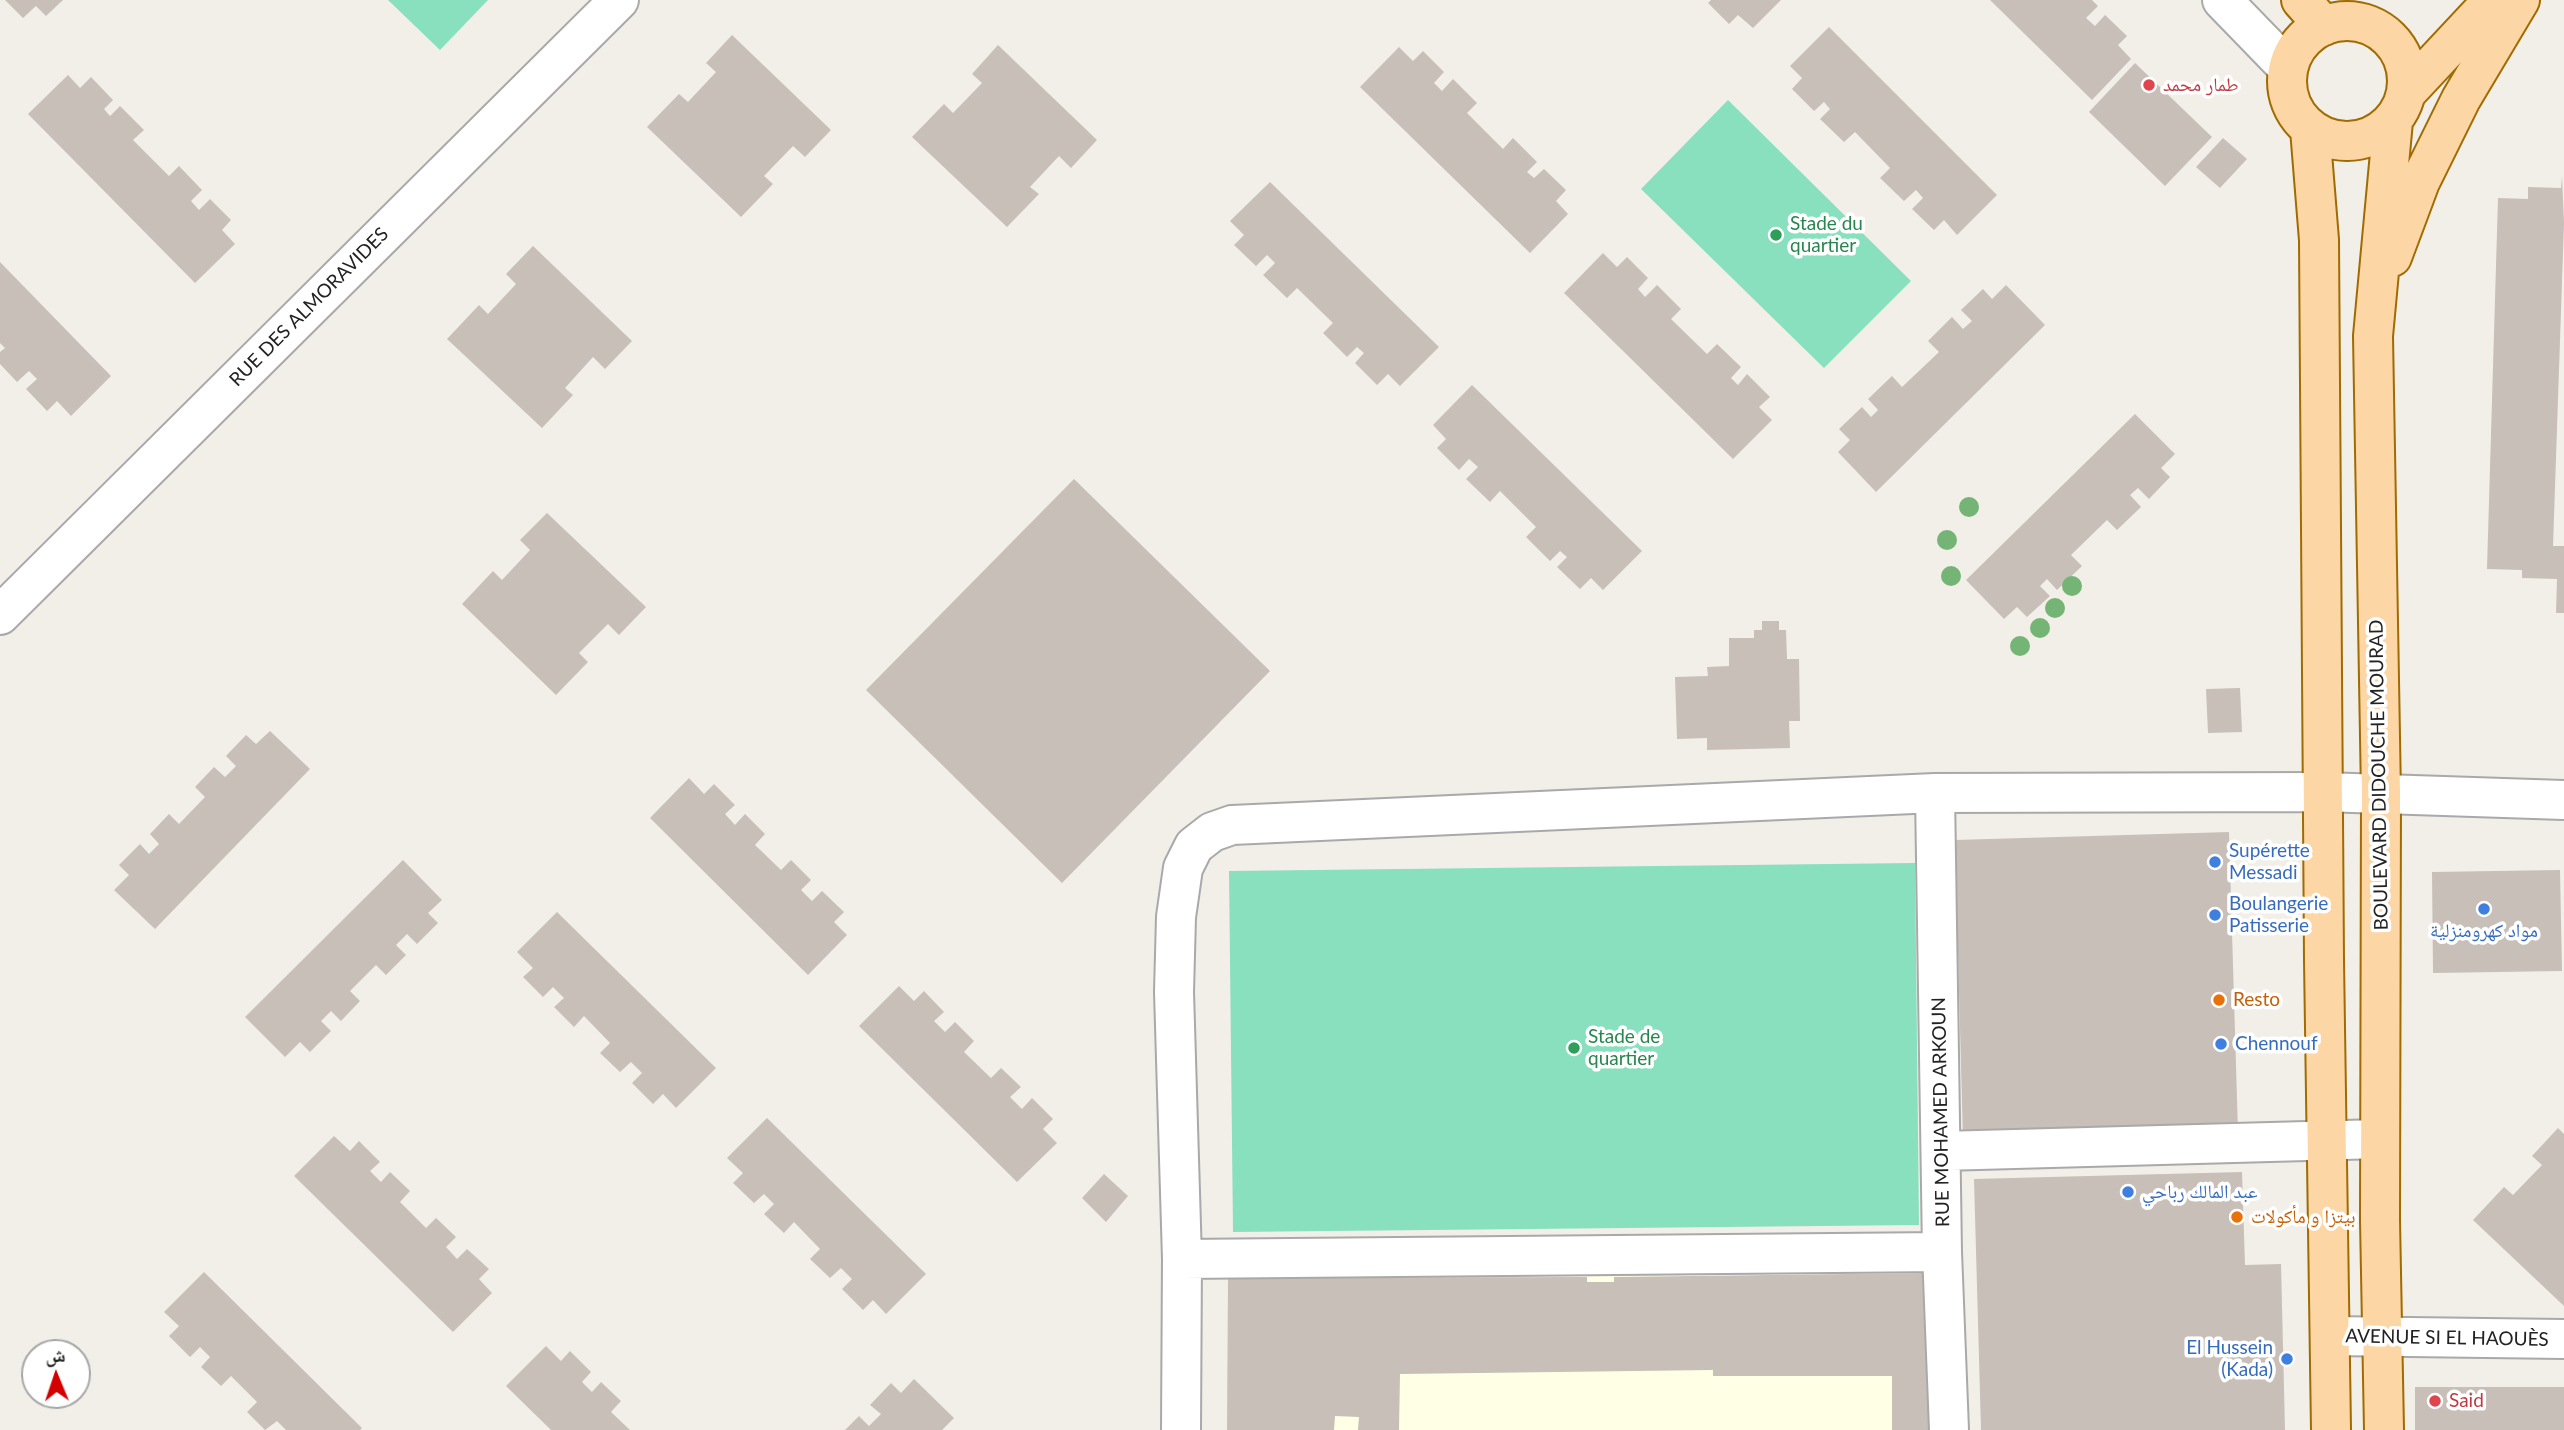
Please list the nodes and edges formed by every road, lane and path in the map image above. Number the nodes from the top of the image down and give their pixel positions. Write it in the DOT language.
graph roads {
  1 [pos="620,0"];
  2 [pos="2222,0"];
  3 [pos="2493,0"];
  4 [pos="2520,0"];
  5 [pos="2336,12"];
  6 [pos="2288,68"];
  7 [pos="2399,107"];
  8 [pos="2310,129"];
  9 [pos="2376,298"];
  10 [pos="0,615"];
  11 [pos="2323,792"];
  12 [pos="1936,793"];
  13 [pos="2381,794"];
  14 [pos="2564,800"];
  15 [pos="2380,1139"];
  16 [pos="2328,1141"];
  17 [pos="1942,1151"];
  18 [pos="1942,1252"];
  19 [pos="1182,1259"];
  20 [pos="2330,1336"];
  21 [pos="2385,1337"];
  22 [pos="2564,1339"];
  23 [pos="1181,1430"];
  24 [pos="1949,1430"];
  25 [pos="2331,1430"];
  26 [pos="2384,1430"];
  1 -- 10 [label="street, RUE DES ALMORAVIDES"];
  2 -- 6 [label="street"];
  3 -- 7 [label="main road"];
  4 -- 9 [label="main road"];
  5 -- 6 [label="main road"];
  5 -- 7 [label="main road"];
  6 -- 8 [label="main road"];
  7 -- 8 [label="main road"];
  7 -- 9 [label="main road, BOULEVARD DIDOUCHE MOURAD"];
  8 -- 11 [label="main road"];
  9 -- 13 [label="main road, BOULEVARD DIDOUCHE MOURAD"];
  11 -- 12 [label="street"];
  11 -- 13 [label="street"];
  11 -- 16 [label="main road"];
  12 -- 17 [label="street, RUE MOHAMED ARKOUN"];
  12 -- 19 [label="street"];
  13 -- 14 [label="street"];
  13 -- 15 [label="main road, BOULEVARD DIDOUCHE MOURAD"];
  15 -- 16 [label="street"];
  15 -- 21 [label="main road, BOULEVARD DIDOUCHE MOURAD"];
  16 -- 17 [label="street"];
  16 -- 20 [label="main road"];
  17 -- 18 [label="street, RUE MOHAMED ARKOUN"];
  18 -- 19 [label="street"];
  18 -- 24 [label="street, RUE MOHAMED ARKOUN"];
  19 -- 23 [label="street"];
  20 -- 21 [label="street, AVENUE SI EL HAOUÈS"];
  20 -- 25 [label="main road"];
  21 -- 22 [label="street, AVENUE SI EL HAOUÈS"];
  21 -- 26 [label="main road, BOULEVARD DIDOUCHE MOURAD"];
}
